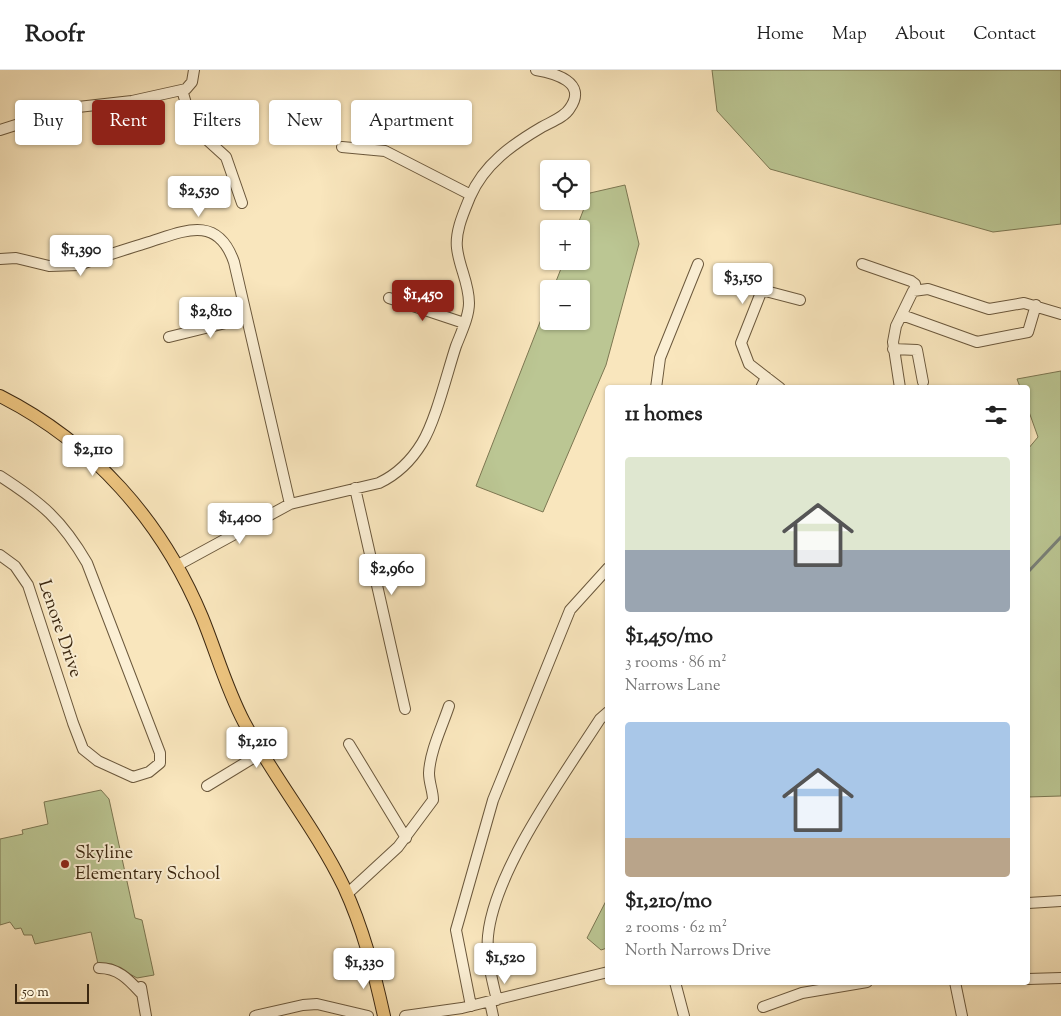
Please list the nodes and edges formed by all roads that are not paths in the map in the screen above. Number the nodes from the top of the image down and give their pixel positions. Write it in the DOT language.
graph roads {
  1 [pos="194,70"];
  2 [pos="536,70"];
  3 [pos="182,90"];
  4 [pos="0,130"];
  5 [pos="342,147"];
  6 [pos="471,195"];
  7 [pos="242,203"];
  8 [pos="0,258"];
  9 [pos="698,264"];
  10 [pos="862,264"];
  11 [pos="916,289"];
  12 [pos="388,298"];
  13 [pos="800,300"];
  14 [pos="1036,305"];
  15 [pos="1061,314"];
  16 [pos="902,315"];
  17 [pos="246,318"];
  18 [pos="464,323"];
  19 [pos="169,337"];
  20 [pos="894,349"];
  21 [pos="766,377"];
  22 [pos="923,382"];
  23 [pos="656,385"];
  24 [pos="762,385"];
  25 [pos="776,385"];
  26 [pos="900,385"];
  27 [pos="0,396"];
  28 [pos="0,476"];
  29 [pos="355,488"];
  30 [pos="290,504"];
  31 [pos="0,555"];
  32 [pos="178,565"];
  33 [pos="605,571"];
  34 [pos="449,706"];
  35 [pos="405,709"];
  36 [pos="605,715"];
  37 [pos="349,744"];
  38 [pos="263,752"];
  39 [pos="207,786"];
  40 [pos="406,838"];
  41 [pos="347,894"];
  42 [pos="1061,901"];
  43 [pos="1030,902"];
  44 [pos="98,968"];
  45 [pos="605,973"];
  46 [pos="1061,978"];
  47 [pos="1030,979"];
  48 [pos="140,982"];
  49 [pos="676,985"];
  50 [pos="849,985"];
  51 [pos="956,985"];
  52 [pos="142,994"];
  53 [pos="493,1001"];
  54 [pos="471,1006"];
  55 [pos="764,1007"];
  56 [pos="146,1016"];
  57 [pos="256,1016"];
  58 [pos="368,1016"];
  59 [pos="384,1016"];
  60 [pos="405,1016"];
  61 [pos="493,1016"];
  62 [pos="684,1016"];
  63 [pos="962,1016"];
  1 -- 3 [label="street"];
  2 -- 6 [label="street"];
  3 -- 4 [label="street"];
  3 -- 7 [label="street"];
  5 -- 6 [label="street"];
  6 -- 18 [label="street"];
  8 -- 17 [label="street"];
  9 -- 23 [label="street"];
  10 -- 11 [label="street"];
  11 -- 14 [label="street"];
  11 -- 16 [label="street"];
  12 -- 18 [label="street"];
  13 -- 21 [label="street"];
  14 -- 15 [label="street"];
  14 -- 16 [label="street"];
  16 -- 20 [label="street"];
  17 -- 19 [label="street"];
  17 -- 30 [label="street"];
  18 -- 29 [label="street"];
  20 -- 22 [label="street"];
  20 -- 26 [label="street"];
  21 -- 24 [label="street"];
  21 -- 25 [label="street"];
  27 -- 32 [label="main road"];
  28 -- 31 [label="street, Lenore Drive"];
  29 -- 30 [label="street"];
  29 -- 35 [label="street"];
  30 -- 32 [label="street"];
  32 -- 38 [label="main road"];
  33 -- 54 [label="street"];
  34 -- 40 [label="street"];
  36 -- 53 [label="street"];
  37 -- 40 [label="street"];
  38 -- 39 [label="street"];
  38 -- 41 [label="main road"];
  40 -- 41 [label="street"];
  41 -- 59 [label="main road"];
  42 -- 43 [label="street"];
  44 -- 52 [label="street"];
  45 -- 53 [label="street"];
  46 -- 47 [label="street"];
  48 -- 52 [label="street"];
  49 -- 62 [label="street"];
  50 -- 55 [label="street"];
  51 -- 63 [label="street"];
  52 -- 56 [label="street"];
  53 -- 54 [label="street"];
  53 -- 61 [label="street"];
  54 -- 60 [label="street"];
  57 -- 58 [label="street"];
}
